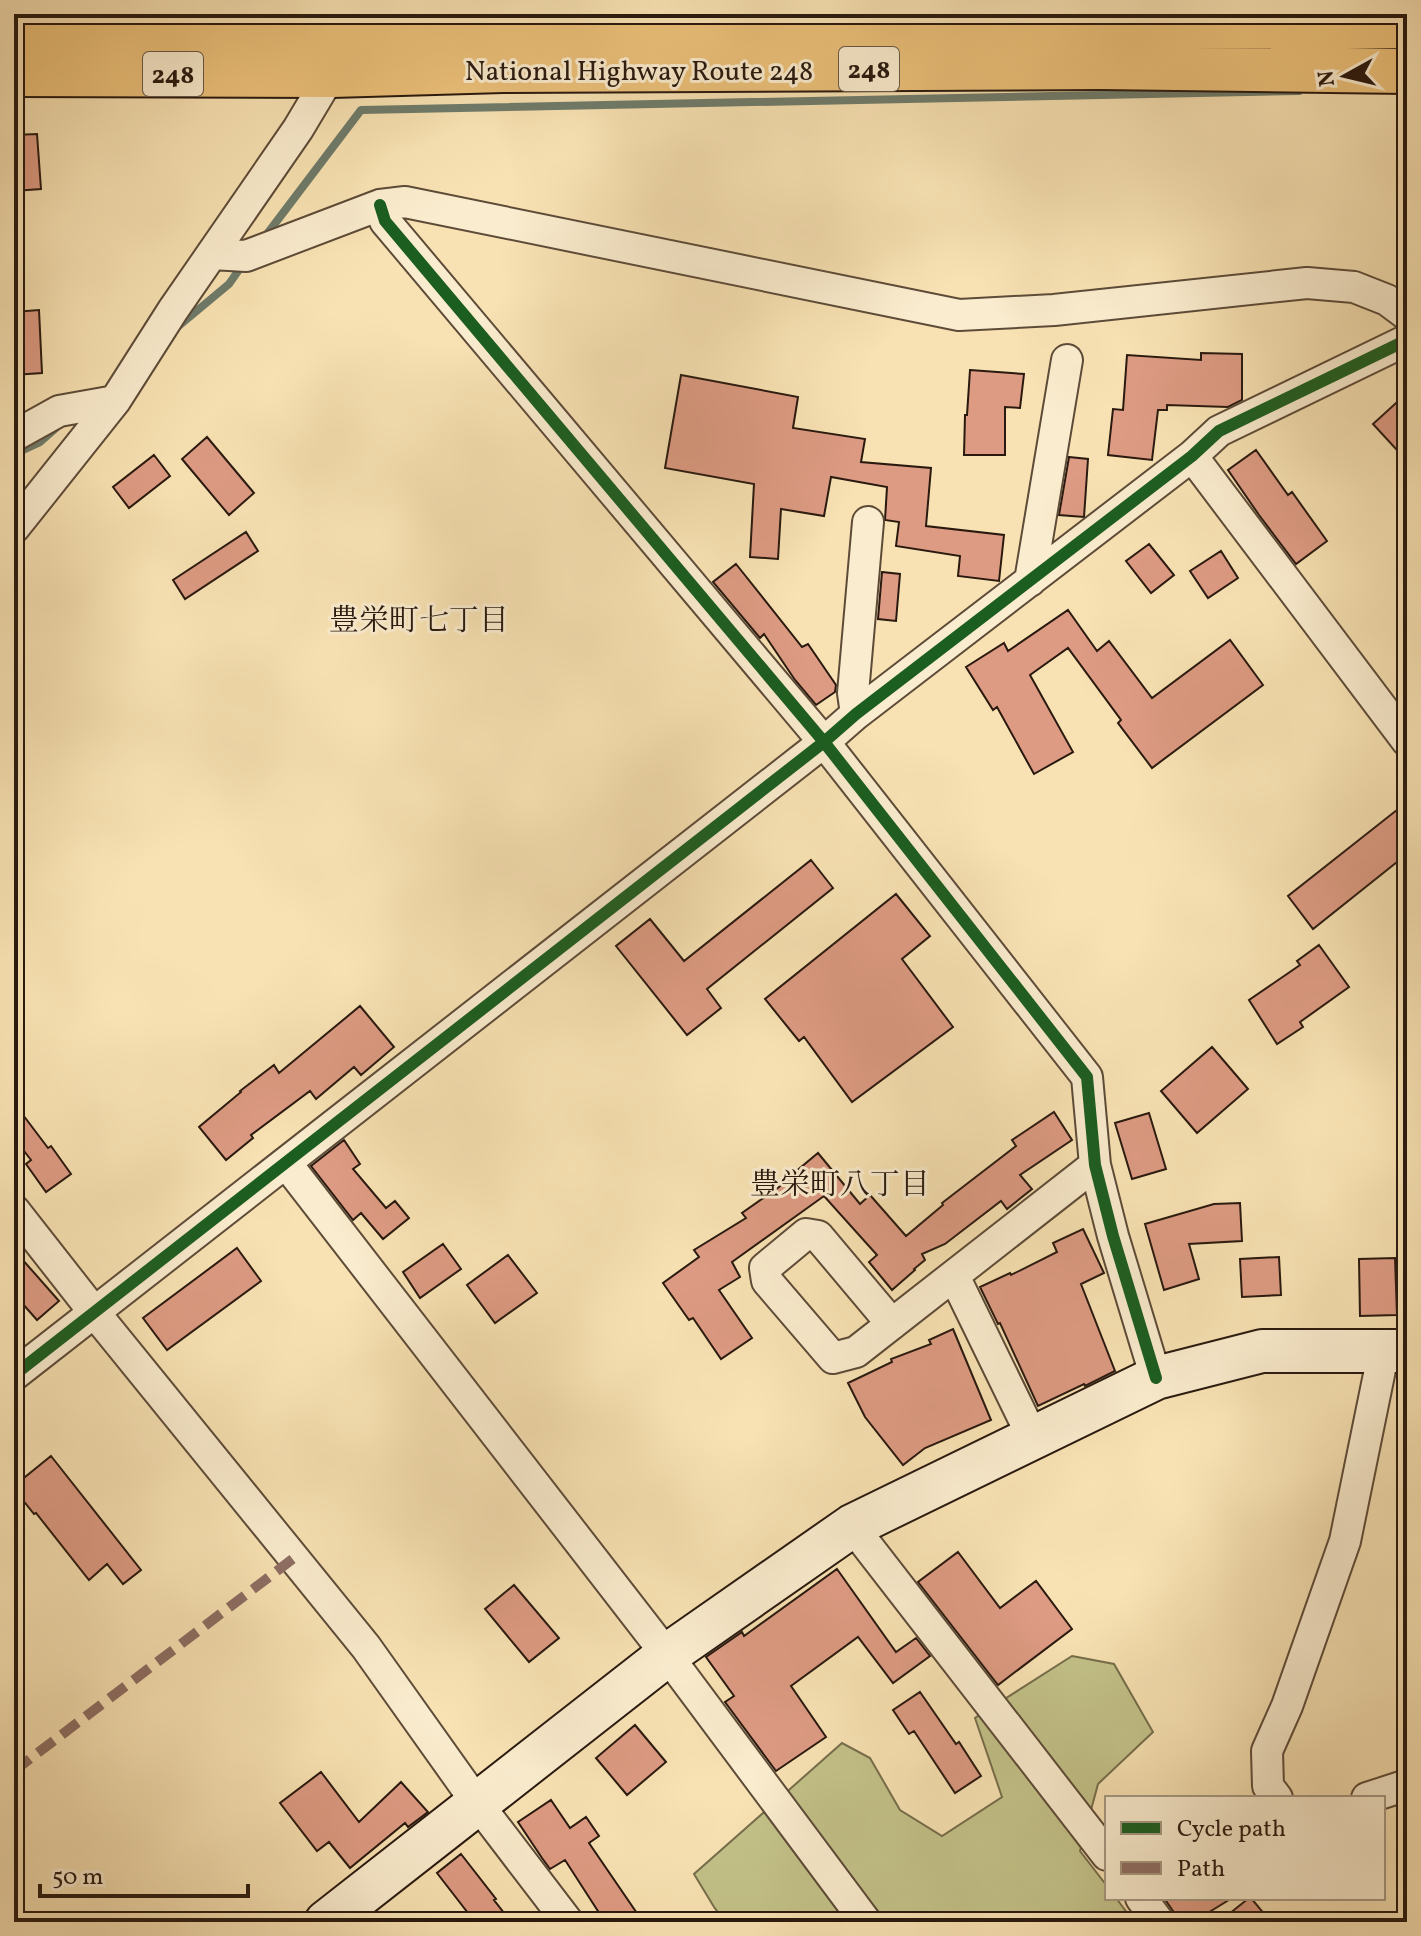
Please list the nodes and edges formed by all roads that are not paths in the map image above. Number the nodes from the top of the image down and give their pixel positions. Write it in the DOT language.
graph roads {
  1 [pos="748,21"];
  2 [pos="1399,22"];
  3 [pos="355,23"];
  4 [pos="14,35"];
  5 [pos="1407,71"];
  6 [pos="14,74"];
  7 [pos="332,75"];
  8 [pos="380,205"];
  9 [pos="212,254"];
  10 [pos="1407,315"];
  11 [pos="1407,340"];
  12 [pos="1067,360"];
  13 [pos="115,401"];
  14 [pos="14,436"];
  15 [pos="1192,456"];
  16 [pos="868,522"];
  17 [pos="14,528"];
  18 [pos="1030,581"];
  19 [pos="856,714"];
  20 [pos="1407,741"];
  21 [pos="824,742"];
  22 [pos="286,1163"];
  23 [pos="1095,1165"];
  24 [pos="14,1210"];
  25 [pos="954,1276"];
  26 [pos="94,1312"];
  27 [pos="892,1324"];
  28 [pos="1396,1350"];
  29 [pos="14,1375"];
  30 [pos="1156,1378"];
  31 [pos="1033,1438"];
  32 [pos="852,1526"];
  33 [pos="667,1655"];
  34 [pos="1407,1785"];
  35 [pos="1276,1796"];
  36 [pos="1373,1796"];
  37 [pos="477,1803"];
  38 [pos="1105,1852"];
  39 [pos="1142,1900"];
  40 [pos="326,1922"];
  41 [pos="568,1922"];
  42 [pos="866,1922"];
  43 [pos="1159,1922"];
  1 -- 2 [label="highway, National Highway Route 248 / 248"];
  1 -- 3 [label="highway, National Highway Route 248 / 248"];
  3 -- 4 [label="highway, National Highway Route 248 / 248"];
  3 -- 7 [label="street"];
  5 -- 7 [label="highway, National Highway Route 248 / 248"];
  6 -- 7 [label="highway, National Highway Route 248 / 248"];
  7 -- 9 [label="street"];
  8 -- 9 [label="street"];
  8 -- 10 [label="street"];
  8 -- 21 [label="street"];
  9 -- 13 [label="street"];
  11 -- 15 [label="street"];
  12 -- 18 [label="street"];
  13 -- 14 [label="street"];
  13 -- 17 [label="street"];
  15 -- 18 [label="street"];
  15 -- 20 [label="street"];
  16 -- 19 [label="street"];
  18 -- 19 [label="street"];
  19 -- 21 [label="street"];
  21 -- 22 [label="street"];
  21 -- 23 [label="street"];
  22 -- 26 [label="street"];
  22 -- 33 [label="street"];
  23 -- 25 [label="street"];
  23 -- 30 [label="street"];
  24 -- 26 [label="street"];
  25 -- 27 [label="street"];
  25 -- 31 [label="street"];
  26 -- 29 [label="street"];
  26 -- 37 [label="street"];
  28 -- 30 [label="street"];
  28 -- 35 [label="street"];
  30 -- 31 [label="street"];
  31 -- 32 [label="street"];
  32 -- 33 [label="street"];
  32 -- 38 [label="street"];
  33 -- 37 [label="street"];
  33 -- 42 [label="street"];
  34 -- 36 [label="street"];
  37 -- 40 [label="street"];
  37 -- 41 [label="street"];
  39 -- 43 [label="street"];
}
